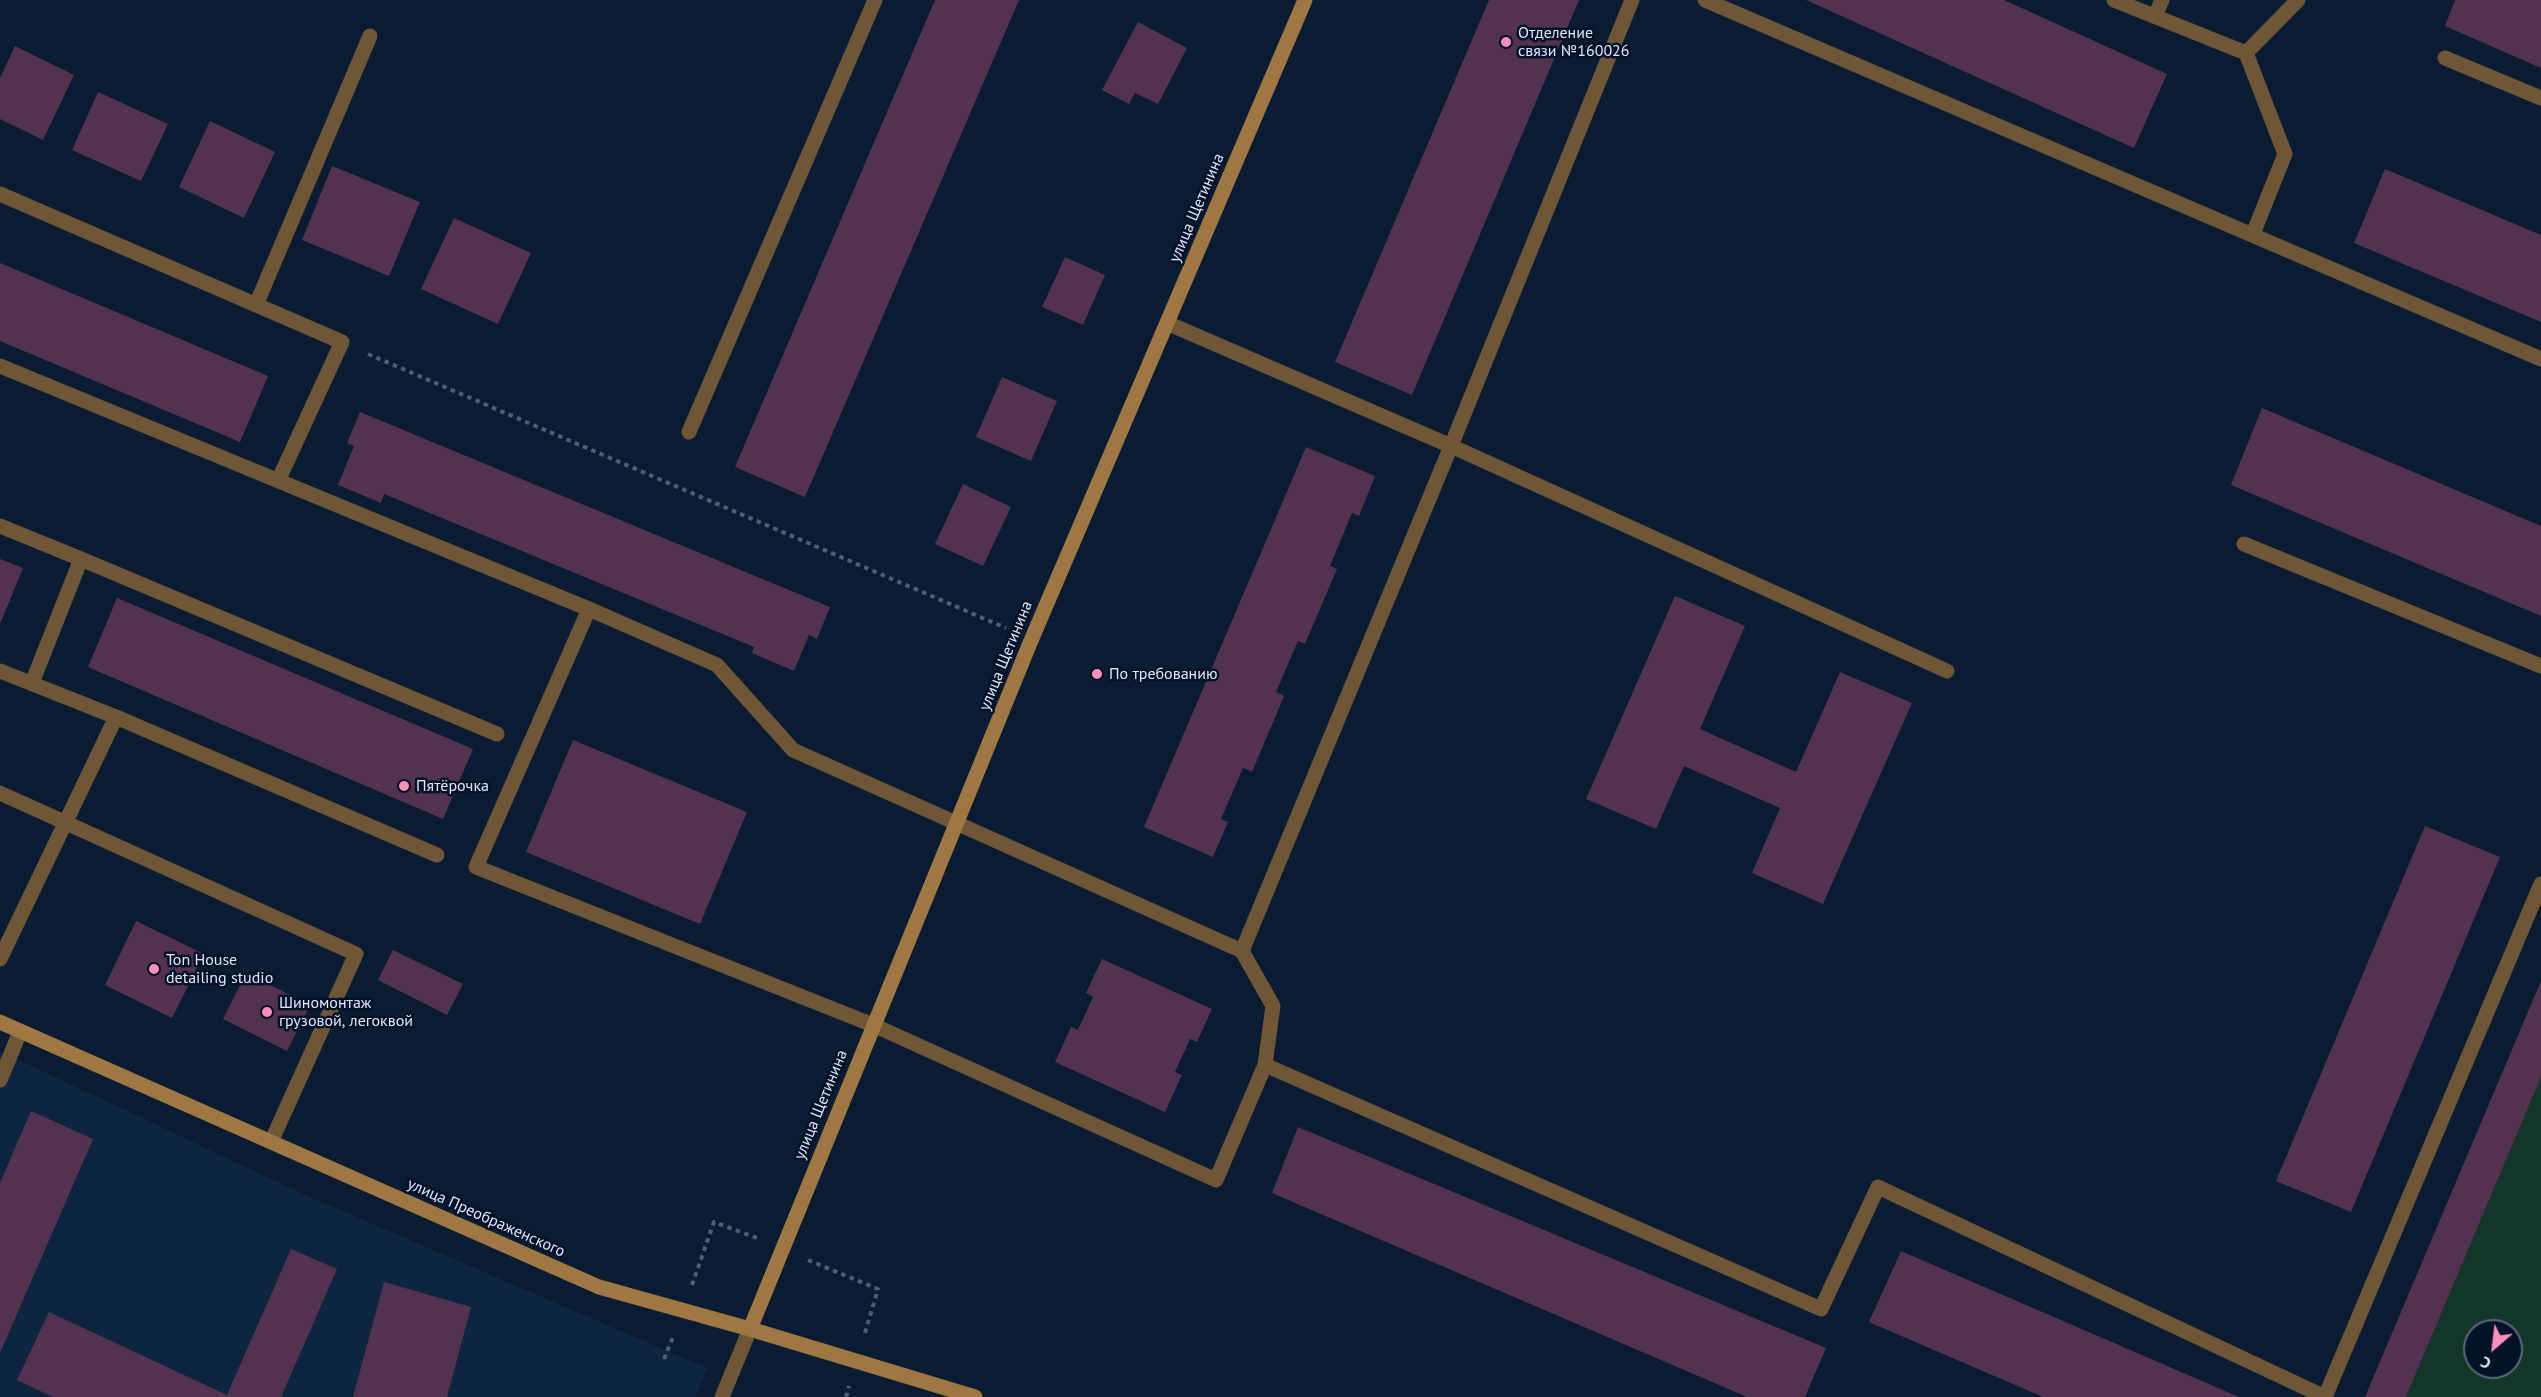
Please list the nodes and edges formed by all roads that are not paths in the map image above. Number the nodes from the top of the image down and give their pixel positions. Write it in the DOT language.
graph roads {
  1 [pos="875,0"];
  2 [pos="1305,0"];
  3 [pos="1632,0"];
  4 [pos="1705,0"];
  5 [pos="2114,0"];
  6 [pos="2162,0"];
  7 [pos="2298,0"];
  8 [pos="2155,16"];
  9 [pos="370,36"];
  10 [pos="2246,53"];
  11 [pos="2445,58"];
  12 [pos="2541,98"];
  13 [pos="0,194"];
  14 [pos="2253,234"];
  15 [pos="256,305"];
  16 [pos="1167,323"];
  17 [pos="2541,359"];
  18 [pos="0,366"];
  19 [pos="689,432"];
  20 [pos="1451,446"];
  21 [pos="278,481"];
  22 [pos="0,526"];
  23 [pos="2244,544"];
  24 [pos="81,559"];
  25 [pos="590,609"];
  26 [pos="2541,666"];
  27 [pos="0,671"];
  28 [pos="1947,671"];
  29 [pos="32,683"];
  30 [pos="116,717"];
  31 [pos="497,734"];
  32 [pos="0,793"];
  33 [pos="66,822"];
  34 [pos="956,825"];
  35 [pos="437,855"];
  36 [pos="2541,884"];
  37 [pos="1242,951"];
  38 [pos="0,959"];
  39 [pos="0,1022"];
  40 [pos="873,1025"];
  41 [pos="20,1032"];
  42 [pos="1264,1065"];
  43 [pos="0,1080"];
  44 [pos="271,1142"];
  45 [pos="750,1329"];
  46 [pos="722,1397"];
  47 [pos="975,1397"];
  1 -- 19 [label="street"];
  2 -- 16 [label="street, улица Щетинина"];
  3 -- 20 [label="street"];
  4 -- 14 [label="street"];
  5 -- 8 [label="street"];
  6 -- 8 [label="street"];
  7 -- 10 [label="street"];
  8 -- 10 [label="street"];
  9 -- 15 [label="street"];
  10 -- 14 [label="street"];
  11 -- 12 [label="street"];
  13 -- 15 [label="street"];
  14 -- 17 [label="street"];
  15 -- 21 [label="street"];
  16 -- 20 [label="street"];
  16 -- 34 [label="street, улица Щетинина"];
  18 -- 21 [label="street"];
  20 -- 28 [label="street"];
  20 -- 37 [label="street"];
  21 -- 25 [label="street"];
  22 -- 24 [label="street"];
  23 -- 26 [label="street"];
  24 -- 29 [label="street"];
  24 -- 31 [label="street"];
  25 -- 34 [label="street"];
  25 -- 40 [label="street"];
  27 -- 29 [label="street"];
  29 -- 30 [label="street"];
  30 -- 33 [label="street"];
  30 -- 35 [label="street"];
  32 -- 33 [label="street"];
  33 -- 38 [label="street"];
  33 -- 44 [label="street"];
  34 -- 37 [label="street"];
  34 -- 40 [label="street, улица Щетинина"];
  36 -- 42 [label="street"];
  37 -- 42 [label="street"];
  39 -- 41 [label="street, улица Преображенского"];
  40 -- 42 [label="street"];
  40 -- 45 [label="street, улица Щетинина"];
  41 -- 43 [label="street"];
  41 -- 44 [label="street, улица Преображенского"];
  44 -- 45 [label="street, улица Преображенского"];
  45 -- 46 [label="street"];
  45 -- 47 [label="street, улица Преображенского"];
}
